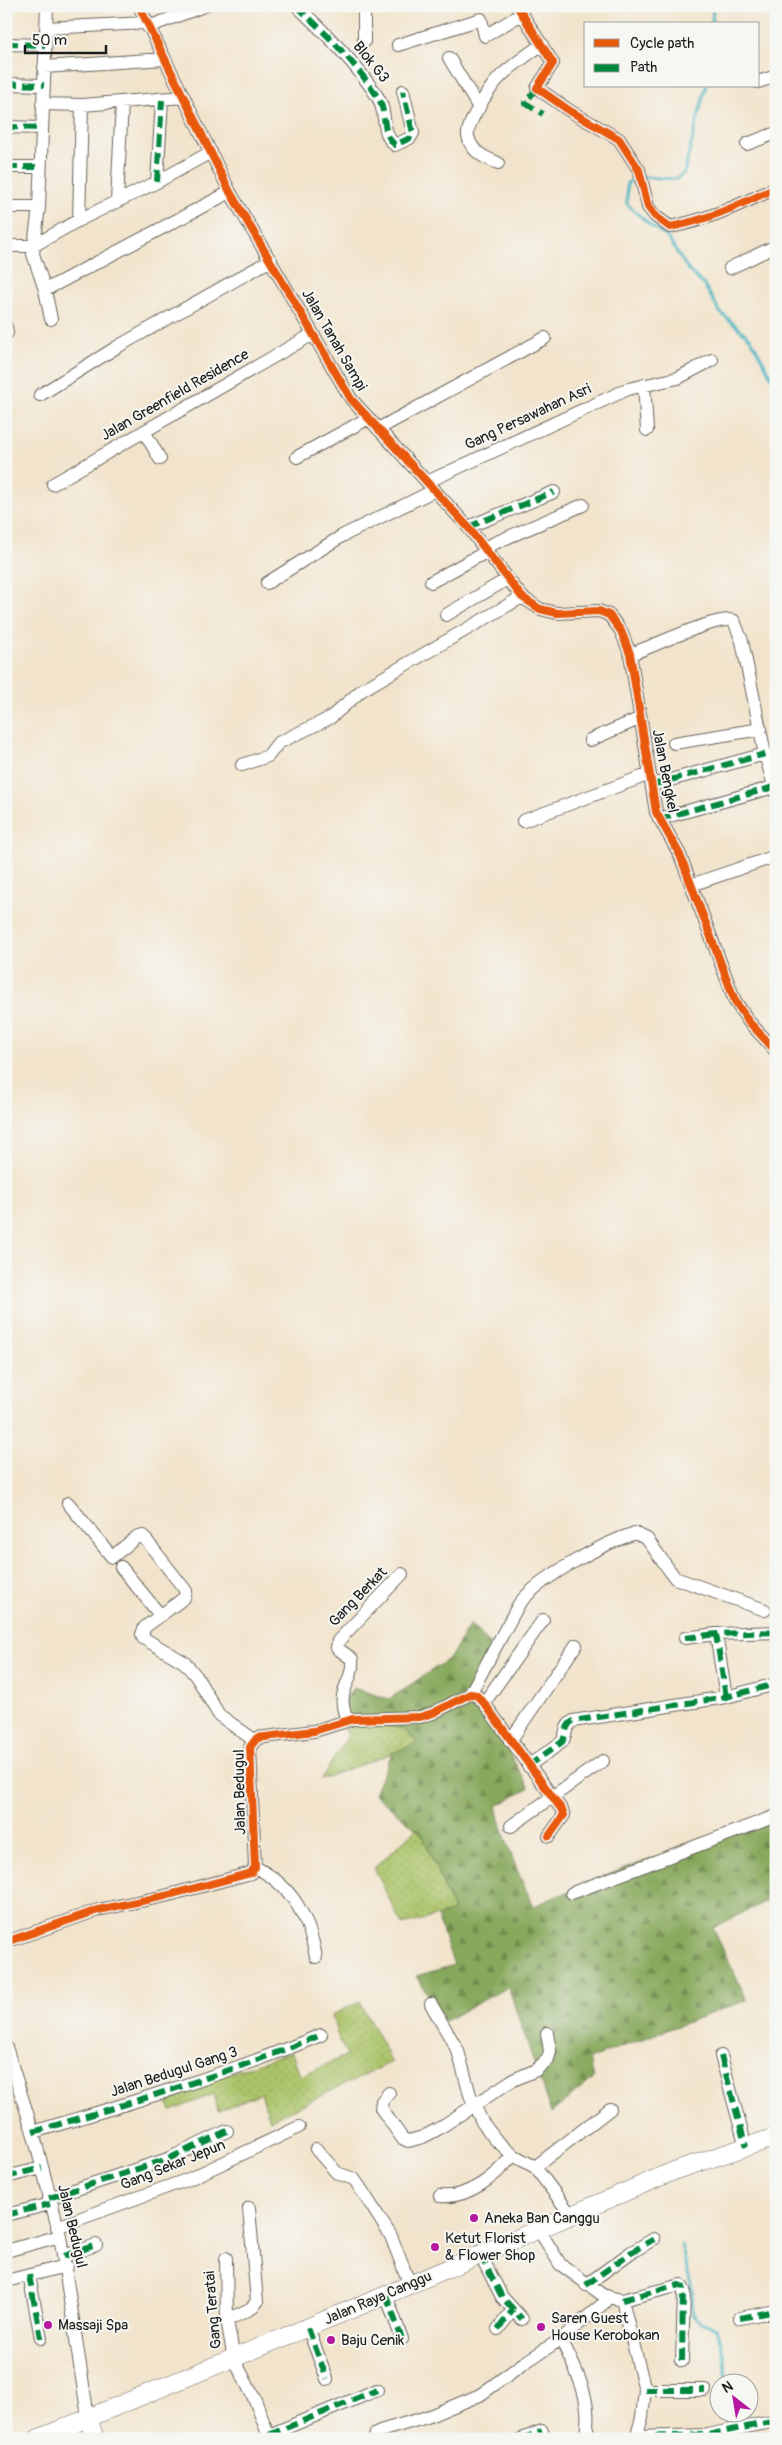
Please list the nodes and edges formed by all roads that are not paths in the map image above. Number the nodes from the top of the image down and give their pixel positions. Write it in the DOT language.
graph roads {
  1 [pos="47,6"];
  2 [pos="139,6"];
  3 [pos="204,6"];
  4 [pos="304,6"];
  5 [pos="364,6"];
  6 [pos="297,7"];
  7 [pos="519,10"];
  8 [pos="147,25"];
  9 [pos="46,28"];
  10 [pos="364,42"];
  11 [pos="6,44"];
  12 [pos="45,44"];
  13 [pos="542,44"];
  14 [pos="398,45"];
  15 [pos="449,58"];
  16 [pos="164,60"];
  17 [pos="44,67"];
  18 [pos="776,76"];
  19 [pos="760,81"];
  20 [pos="6,84"];
  21 [pos="44,85"];
  22 [pos="403,91"];
  23 [pos="184,97"];
  24 [pos="162,100"];
  25 [pos="122,103"];
  26 [pos="42,104"];
  27 [pos="82,105"];
  28 [pos="479,108"];
  29 [pos="6,127"];
  30 [pos="41,128"];
  31 [pos="776,133"];
  32 [pos="747,144"];
  33 [pos="211,152"];
  34 [pos="498,163"];
  35 [pos="6,167"];
  36 [pos="40,167"];
  37 [pos="157,182"];
  38 [pos="776,188"];
  39 [pos="230,192"];
  40 [pos="117,201"];
  41 [pos="6,207"];
  42 [pos="38,208"];
  43 [pos="78,220"];
  44 [pos="6,246"];
  45 [pos="33,246"];
  46 [pos="776,246"];
  47 [pos="270,260"];
  48 [pos="730,268"];
  49 [pos="45,290"];
  50 [pos="52,319"];
  51 [pos="314,334"];
  52 [pos="545,338"];
  53 [pos="712,360"];
  54 [pos="644,385"];
  55 [pos="40,395"];
  56 [pos="368,418"];
  57 [pos="378,429"];
  58 [pos="647,430"];
  59 [pos="144,431"];
  60 [pos="297,457"];
  61 [pos="160,459"];
  62 [pos="53,484"];
  63 [pos="431,486"];
  64 [pos="554,492"];
  65 [pos="583,505"];
  66 [pos="468,527"];
  67 [pos="485,550"];
  68 [pos="506,580"];
  69 [pos="431,582"];
  70 [pos="267,583"];
  71 [pos="522,597"];
  72 [pos="446,615"];
  73 [pos="630,654"];
  74 [pos="641,718"];
  75 [pos="761,730"];
  76 [pos="590,740"];
  77 [pos="674,743"];
  78 [pos="765,754"];
  79 [pos="242,765"];
  80 [pos="773,769"];
  81 [pos="651,780"];
  82 [pos="775,790"];
  83 [pos="659,819"];
  84 [pos="523,821"];
  85 [pos="776,856"];
  86 [pos="691,885"];
  87 [pos="774,1046"];
  88 [pos="68,1503"];
  89 [pos="121,1567"];
  90 [pos="402,1574"];
  91 [pos="765,1610"];
  92 [pos="160,1615"];
  93 [pos="543,1620"];
  94 [pos="776,1632"];
  95 [pos="716,1634"];
  96 [pos="685,1638"];
  97 [pos="576,1646"];
  98 [pos="776,1684"];
  99 [pos="470,1694"];
  100 [pos="726,1696"];
  101 [pos="484,1703"];
  102 [pos="347,1720"];
  103 [pos="254,1740"];
  104 [pos="510,1741"];
  105 [pos="604,1761"];
  106 [pos="528,1766"];
  107 [pos="551,1796"];
  108 [pos="776,1816"];
  109 [pos="511,1826"];
  110 [pos="549,1836"];
  111 [pos="256,1867"];
  112 [pos="572,1894"];
  113 [pos="6,1942"];
  114 [pos="316,1957"];
  115 [pos="431,2004"];
  116 [pos="547,2033"];
  117 [pos="322,2035"];
  118 [pos="6,2046"];
  119 [pos="721,2056"];
  120 [pos="390,2093"];
  121 [pos="474,2104"];
  122 [pos="610,2109"];
  123 [pos="300,2127"];
  124 [pos="227,2131"];
  125 [pos="33,2132"];
  126 [pos="776,2137"];
  127 [pos="746,2146"];
  128 [pos="316,2148"];
  129 [pos="513,2155"];
  130 [pos="535,2167"];
  131 [pos="42,2168"];
  132 [pos="6,2177"];
  133 [pos="440,2196"];
  134 [pos="50,2201"];
  135 [pos="249,2208"];
  136 [pos="6,2215"];
  137 [pos="571,2216"];
  138 [pos="539,2230"];
  139 [pos="58,2231"];
  140 [pos="654,2239"];
  141 [pos="96,2245"];
  142 [pos="6,2251"];
  143 [pos="480,2254"];
  144 [pos="226,2258"];
  145 [pos="65,2261"];
  146 [pos="29,2275"];
  147 [pos="6,2281"];
  148 [pos="410,2285"];
  149 [pos="586,2285"];
  150 [pos="386,2295"];
  151 [pos="607,2296"];
  152 [pos="622,2300"];
  153 [pos="776,2311"];
  154 [pos="740,2318"];
  155 [pos="227,2320"];
  156 [pos="308,2328"];
  157 [pos="498,2329"];
  158 [pos="41,2338"];
  159 [pos="402,2339"];
  160 [pos="562,2339"];
  161 [pos="234,2359"];
  162 [pos="682,2362"];
  163 [pos="327,2379"];
  164 [pos="377,2390"];
  165 [pos="645,2390"];
  166 [pos="705,2390"];
  167 [pos="88,2417"];
  168 [pos="776,2421"];
  169 [pos="542,2431"];
  170 [pos="375,2436"];
  171 [pos="269,2437"];
  172 [pos="637,2438"];
  173 [pos="36,2439"];
  174 [pos="95,2439"];
  175 [pos="521,2439"];
  176 [pos="585,2439"];
  1 -- 9 [label="street"];
  2 -- 8 [label="street, Jalan Tanah Sampi"];
  3 -- 8 [label="street"];
  4 -- 6 [label="street"];
  5 -- 10 [label="street"];
  6 -- 22 [label="street, Blok G3"];
  7 -- 13 [label="street"];
  7 -- 14 [label="street"];
  8 -- 9 [label="street"];
  8 -- 16 [label="street, Jalan Tanah Sampi"];
  9 -- 12 [label="street"];
  11 -- 12 [label="street"];
  12 -- 17 [label="street"];
  13 -- 28 [label="street"];
  13 -- 38 [label="street"];
  15 -- 28 [label="street"];
  16 -- 17 [label="street"];
  16 -- 23 [label="street, Jalan Tanah Sampi"];
  17 -- 21 [label="street"];
  18 -- 19 [label="street"];
  20 -- 21 [label="street"];
  21 -- 26 [label="street"];
  23 -- 24 [label="street"];
  23 -- 33 [label="street, Jalan Tanah Sampi"];
  24 -- 25 [label="street"];
  24 -- 37 [label="street"];
  25 -- 27 [label="street"];
  25 -- 40 [label="street"];
  26 -- 27 [label="street"];
  26 -- 30 [label="street"];
  27 -- 43 [label="street"];
  28 -- 34 [label="street"];
  29 -- 30 [label="street"];
  30 -- 36 [label="street"];
  31 -- 32 [label="street"];
  33 -- 37 [label="street"];
  33 -- 39 [label="street, Jalan Tanah Sampi"];
  35 -- 36 [label="street"];
  36 -- 42 [label="street"];
  37 -- 40 [label="street"];
  39 -- 47 [label="street, Jalan Tanah Sampi"];
  39 -- 49 [label="street"];
  40 -- 43 [label="street"];
  41 -- 42 [label="street"];
  42 -- 45 [label="street"];
  43 -- 45 [label="street"];
  44 -- 45 [label="street"];
  45 -- 49 [label="street"];
  46 -- 48 [label="street"];
  47 -- 51 [label="street, Jalan Tanah Sampi"];
  47 -- 55 [label="street"];
  49 -- 50 [label="street"];
  51 -- 56 [label="street, Jalan Tanah Sampi"];
  51 -- 59 [label="street, Jalan Greenfield Residence"];
  52 -- 57 [label="street"];
  53 -- 54 [label="street, Gang Persawahan Asri"];
  54 -- 58 [label="street"];
  54 -- 63 [label="street, Gang Persawahan Asri"];
  56 -- 57 [label="street, Jalan Tanah Sampi"];
  56 -- 60 [label="street"];
  57 -- 63 [label="street, Jalan Tanah Sampi"];
  59 -- 61 [label="street"];
  59 -- 62 [label="street, Jalan Greenfield Residence"];
  63 -- 66 [label="street, Jalan Tanah Sampi"];
  63 -- 70 [label="street, Gang Persawahan Asri"];
  64 -- 66 [label="street"];
  65 -- 67 [label="street"];
  66 -- 67 [label="street, Jalan Tanah Sampi"];
  67 -- 68 [label="street, Jalan Tanah Sampi"];
  67 -- 69 [label="street"];
  68 -- 71 [label="street, Jalan Tanah Sampi"];
  68 -- 72 [label="street"];
  71 -- 73 [label="street, Jalan Tanah Sampi"];
  71 -- 79 [label="street"];
  73 -- 74 [label="street, Jalan Bengkel"];
  73 -- 75 [label="street"];
  74 -- 76 [label="street"];
  74 -- 81 [label="street, Jalan Bengkel"];
  75 -- 77 [label="street"];
  75 -- 78 [label="street"];
  78 -- 80 [label="street"];
  78 -- 81 [label="street"];
  80 -- 82 [label="street"];
  81 -- 83 [label="street, Jalan Bengkel"];
  81 -- 84 [label="street"];
  82 -- 83 [label="street"];
  83 -- 86 [label="street, Jalan Bengkel"];
  85 -- 86 [label="street"];
  86 -- 87 [label="street, Jalan Bengkel"];
  88 -- 92 [label="street"];
  89 -- 92 [label="street"];
  90 -- 102 [label="street, Gang Berkat"];
  91 -- 99 [label="street"];
  92 -- 103 [label="street"];
  93 -- 101 [label="street"];
  94 -- 95 [label="street"];
  95 -- 96 [label="street"];
  95 -- 100 [label="street"];
  97 -- 104 [label="street"];
  98 -- 100 [label="street"];
  99 -- 101 [label="street"];
  99 -- 102 [label="street, Jalan Bedugul"];
  100 -- 106 [label="street"];
  101 -- 104 [label="street"];
  102 -- 103 [label="street, Jalan Bedugul"];
  103 -- 111 [label="street, Jalan Bedugul"];
  104 -- 106 [label="street"];
  105 -- 107 [label="street"];
  106 -- 107 [label="street"];
  107 -- 109 [label="street"];
  107 -- 110 [label="street"];
  108 -- 112 [label="street"];
  111 -- 113 [label="street"];
  111 -- 114 [label="street"];
  115 -- 121 [label="street"];
  116 -- 121 [label="street"];
  117 -- 125 [label="street, Jalan Bedugul Gang 3"];
  118 -- 125 [label="street, Jalan Bedugul"];
  119 -- 127 [label="street"];
  120 -- 121 [label="street"];
  121 -- 129 [label="street"];
  122 -- 130 [label="street"];
  123 -- 139 [label="street, Gang Sekar Jepun"];
  124 -- 134 [label="street"];
  125 -- 131 [label="street, Jalan Bedugul"];
  126 -- 127 [label="main road, Jalan Raya Canggu"];
  127 -- 137 [label="main road, Jalan Raya Canggu"];
  128 -- 148 [label="street"];
  129 -- 130 [label="street"];
  129 -- 133 [label="street"];
  130 -- 137 [label="street"];
  131 -- 132 [label="street"];
  131 -- 134 [label="street, Jalan Bedugul"];
  134 -- 136 [label="street"];
  134 -- 139 [label="street, Jalan Bedugul"];
  135 -- 155 [label="street"];
  137 -- 138 [label="main road, Jalan Raya Canggu"];
  138 -- 143 [label="main road, Jalan Raya Canggu"];
  138 -- 149 [label="street"];
  139 -- 142 [label="street, Gang Sekar Jepun"];
  139 -- 145 [label="street, Jalan Bedugul"];
  140 -- 149 [label="street"];
  141 -- 145 [label="street"];
  143 -- 148 [label="main road, Jalan Raya Canggu"];
  143 -- 157 [label="street"];
  144 -- 155 [label="street, Gang Teratai"];
  145 -- 146 [label="street"];
  145 -- 167 [label="street, Jalan Bedugul"];
  146 -- 147 [label="street"];
  146 -- 158 [label="street"];
  148 -- 150 [label="main road, Jalan Raya Canggu"];
  149 -- 151 [label="street"];
  150 -- 156 [label="main road, Jalan Raya Canggu"];
  150 -- 159 [label="street"];
  151 -- 152 [label="street"];
  151 -- 160 [label="street"];
  152 -- 162 [label="street"];
  152 -- 165 [label="street"];
  153 -- 154 [label="street"];
  155 -- 161 [label="street, Gang Teratai"];
  156 -- 161 [label="main road, Jalan Raya Canggu"];
  156 -- 163 [label="street"];
  160 -- 170 [label="street"];
  160 -- 176 [label="street"];
  161 -- 167 [label="main road, Jalan Raya Canggu"];
  161 -- 171 [label="street, Gang Teratai"];
  164 -- 171 [label="street"];
  165 -- 166 [label="street"];
  165 -- 172 [label="street"];
  167 -- 173 [label="main road, Jalan Raya Canggu"];
  167 -- 174 [label="main road"];
  168 -- 172 [label="street"];
  169 -- 175 [label="street"];
}
